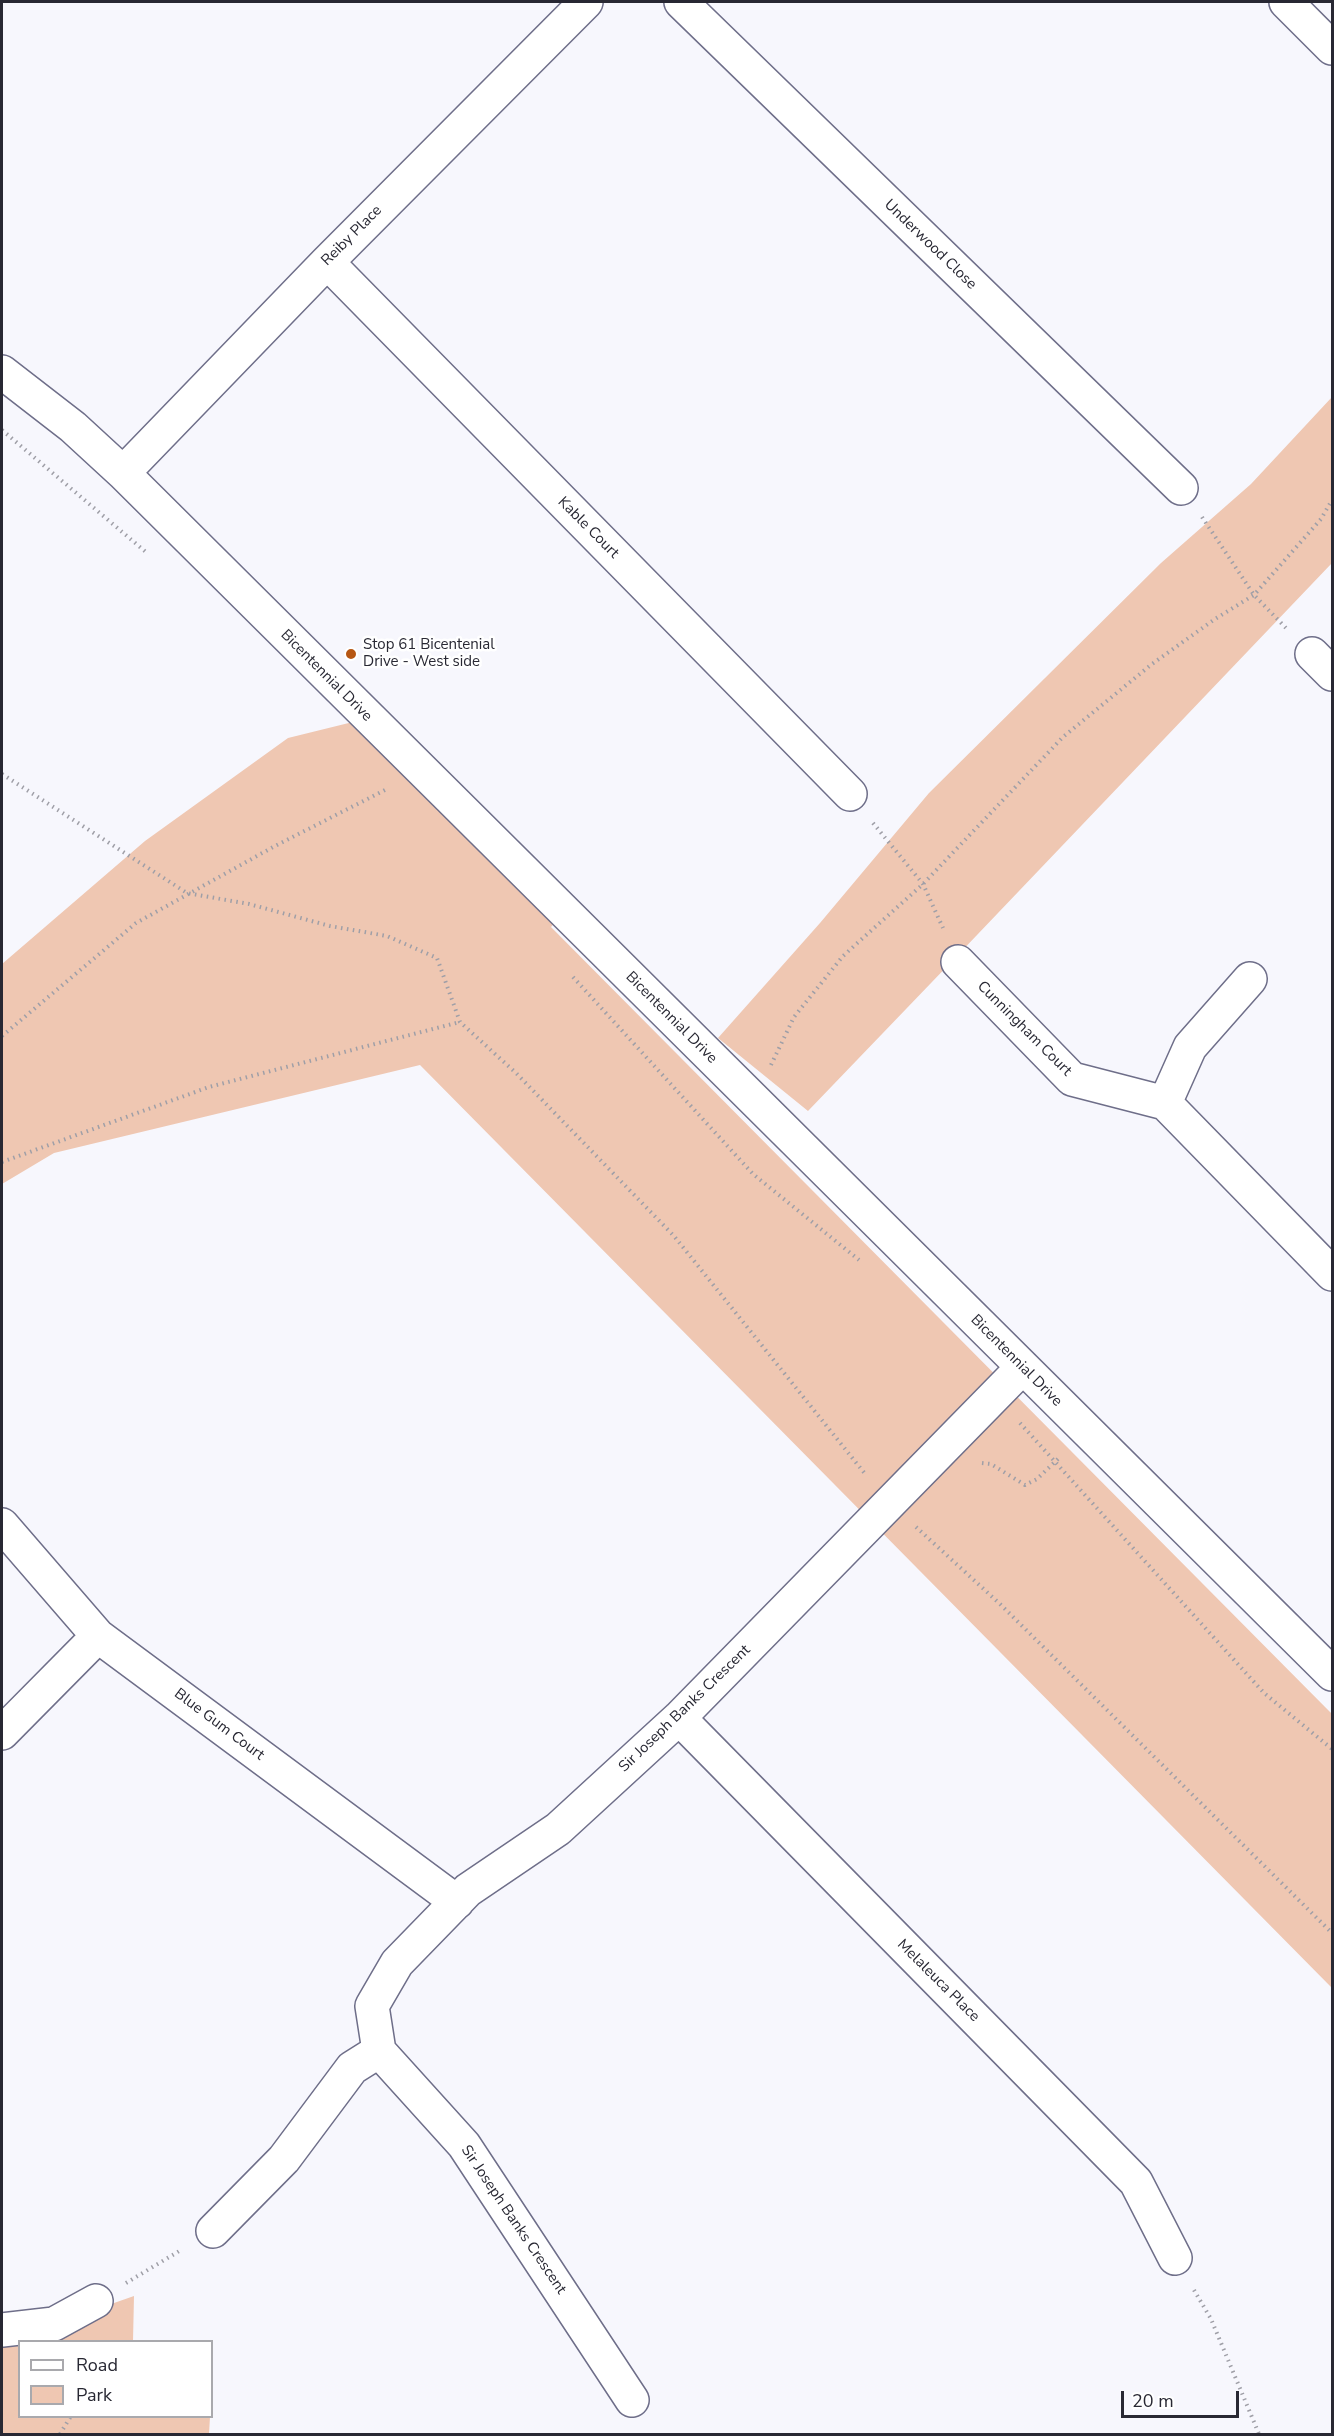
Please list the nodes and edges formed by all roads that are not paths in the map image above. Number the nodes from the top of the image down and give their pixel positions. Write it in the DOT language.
graph roads {
  1 [pos="586,2"];
  2 [pos="681,2"];
  3 [pos="1286,2"];
  4 [pos="1332,48"];
  5 [pos="327,262"];
  6 [pos="2,372"];
  7 [pos="123,473"];
  8 [pos="1181,488"];
  9 [pos="850,794"];
  10 [pos="958,962"];
  11 [pos="1250,979"];
  12 [pos="1165,1103"];
  13 [pos="1332,1274"];
  14 [pos="1022,1368"];
  15 [pos="2,1525"];
  16 [pos="98,1636"];
  17 [pos="1332,1674"];
  18 [pos="679,1718"];
  19 [pos="2,1733"];
  20 [pos="457,1902"];
  21 [pos="379,2051"];
  22 [pos="213,2231"];
  23 [pos="1175,2258"];
  24 [pos="96,2301"];
  25 [pos="2,2330"];
  26 [pos="632,2400"];
  1 -- 5 [label="street, Reiby Place"];
  2 -- 8 [label="street, Underwood Close"];
  3 -- 4 [label="street"];
  5 -- 7 [label="street, Reiby Place"];
  5 -- 9 [label="street, Kable Court"];
  6 -- 7 [label="street, Bicentennial Drive"];
  7 -- 14 [label="street, Bicentennial Drive"];
  10 -- 12 [label="street, Cunningham Court"];
  11 -- 12 [label="street"];
  12 -- 13 [label="street"];
  14 -- 17 [label="street, Bicentennial Drive"];
  14 -- 18 [label="street, Sir Joseph Banks Crescent"];
  15 -- 16 [label="street, Blue Gum Court"];
  16 -- 19 [label="street"];
  16 -- 20 [label="street, Blue Gum Court"];
  18 -- 20 [label="street, Sir Joseph Banks Crescent"];
  18 -- 23 [label="street, Melaleuca Place"];
  20 -- 21 [label="street, Sir Joseph Banks Crescent"];
  21 -- 22 [label="street"];
  21 -- 26 [label="street, Sir Joseph Banks Crescent"];
  24 -- 25 [label="street"];
}
